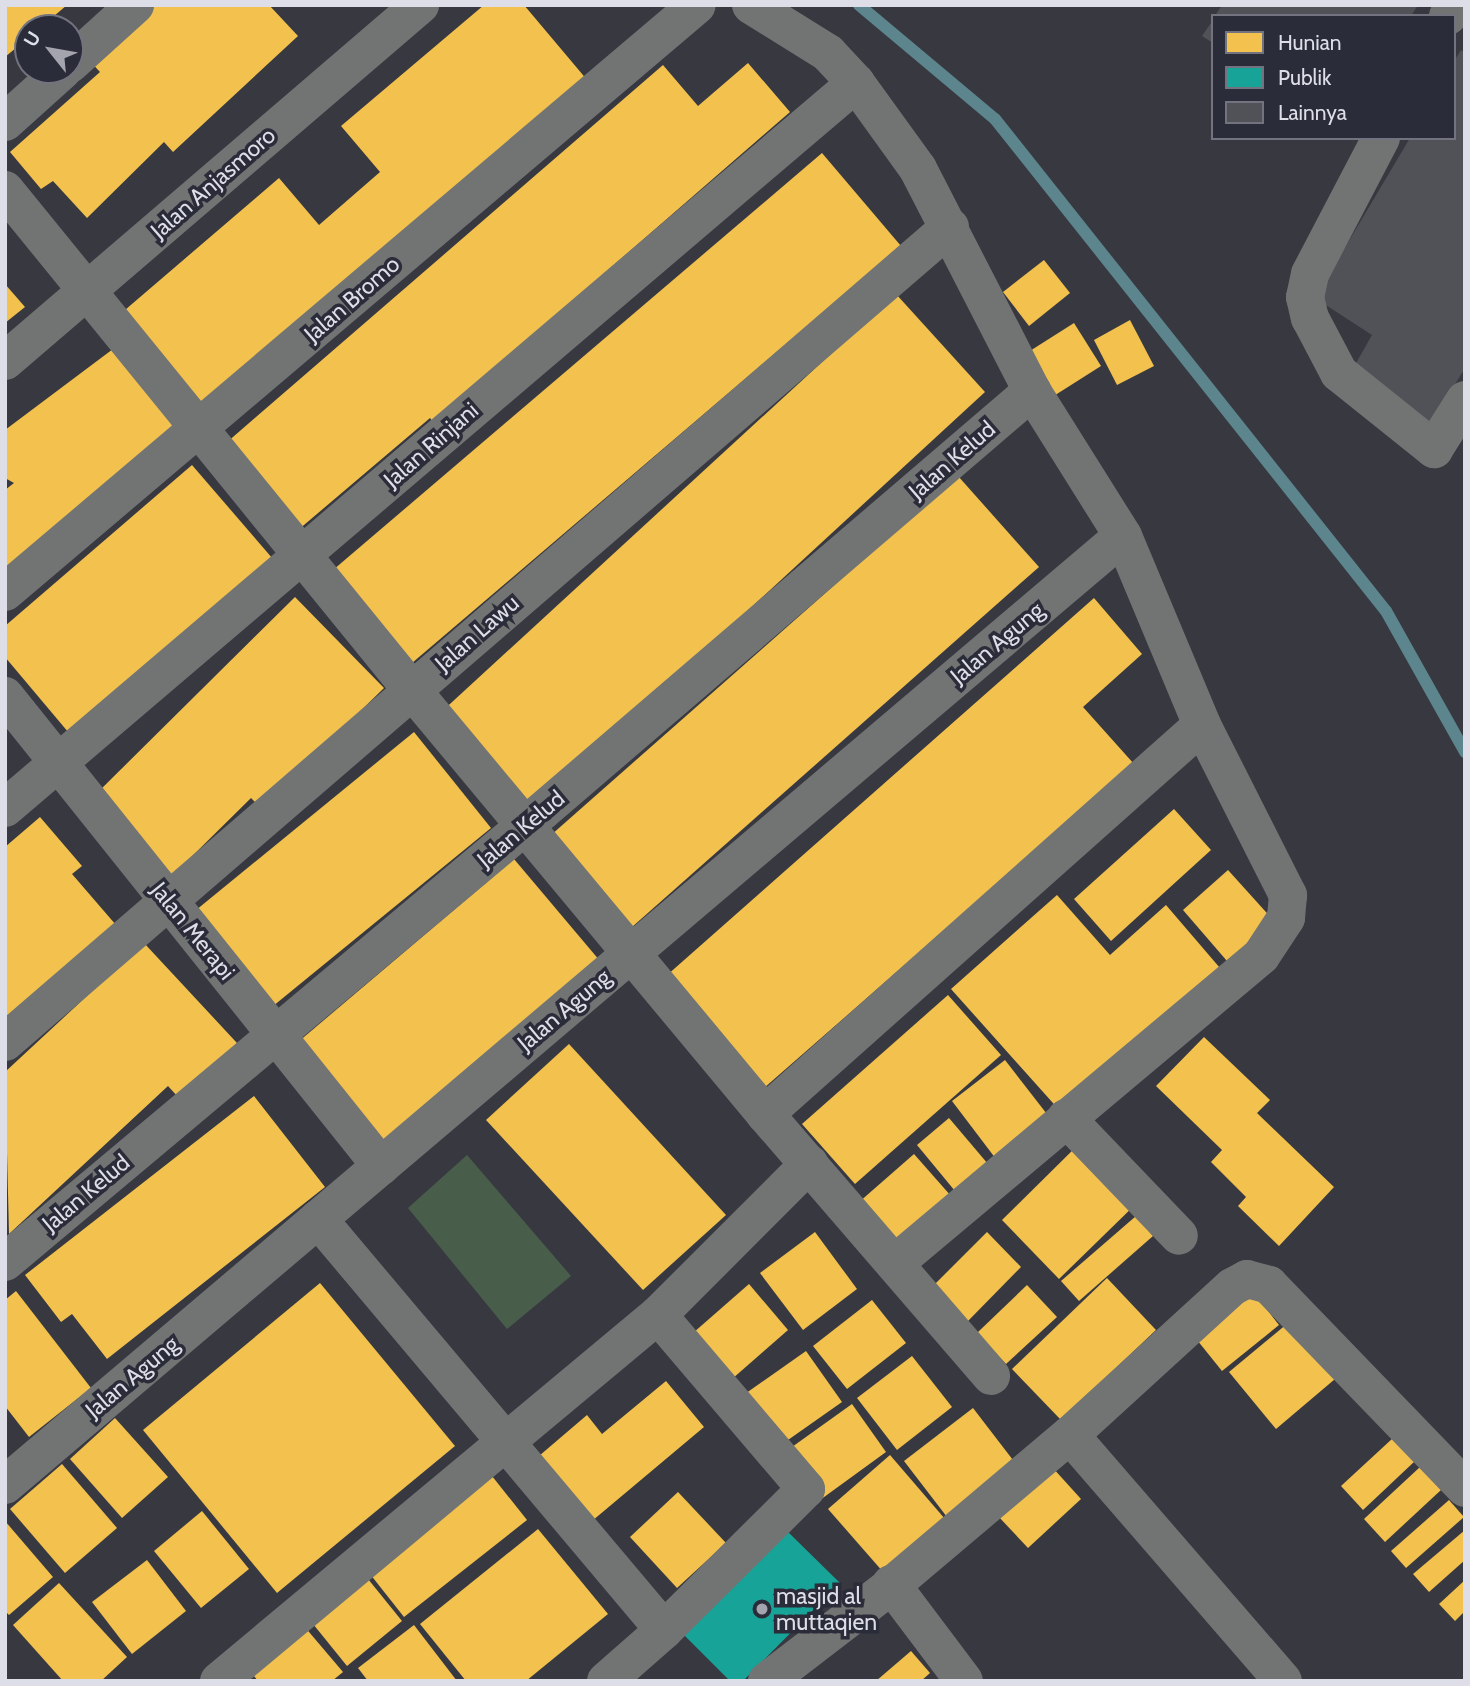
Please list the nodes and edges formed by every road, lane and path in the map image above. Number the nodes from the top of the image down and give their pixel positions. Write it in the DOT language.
graph roads {
  1 [pos="135,5"];
  2 [pos="420,5"];
  3 [pos="697,5"];
  4 [pos="751,5"];
  5 [pos="84,51"];
  6 [pos="856,83"];
  7 [pos="47,84"];
  8 [pos="5,122"];
  9 [pos="1380,140"];
  10 [pos="5,190"];
  11 [pos="950,227"];
  12 [pos="88,290"];
  13 [pos="5,361"];
  14 [pos="1032,391"];
  15 [pos="1465,400"];
  16 [pos="198,431"];
  17 [pos="1123,536"];
  18 [pos="303,554"];
  19 [pos="5,592"];
  20 [pos="411,689"];
  21 [pos="5,696"];
  22 [pos="1202,725"];
  23 [pos="58,762"];
  24 [pos="5,807"];
  25 [pos="526,825"];
  26 [pos="170,902"];
  27 [pos="632,953"];
  28 [pos="275,1033"];
  29 [pos="5,1042"];
  30 [pos="765,1114"];
  31 [pos="1066,1118"];
  32 [pos="809,1164"];
  33 [pos="381,1166"];
  34 [pos="318,1219"];
  35 [pos="1179,1236"];
  36 [pos="5,1262"];
  37 [pos="895,1262"];
  38 [pos="658,1315"];
  39 [pos="991,1376"];
  40 [pos="1070,1435"];
  41 [pos="508,1441"];
  42 [pos="5,1485"];
  43 [pos="1465,1488"];
  44 [pos="891,1584"];
  45 [pos="664,1630"];
  46 [pos="219,1681"];
  47 [pos="607,1681"];
  48 [pos="767,1681"];
  49 [pos="964,1681"];
  50 [pos="1283,1681"];
  1 -- 5 [label="street"];
  2 -- 12 [label="street, Jalan Anjasmoro"];
  3 -- 16 [label="street, Jalan Bromo"];
  4 -- 6 [label="street"];
  6 -- 11 [label="street"];
  6 -- 18 [label="street, Jalan Rinjani"];
  7 -- 8 [label="street"];
  9 -- 15 [label="street"];
  10 -- 12 [label="street"];
  11 -- 14 [label="street"];
  11 -- 20 [label="street, Jalan Lawu"];
  12 -- 13 [label="street, Jalan Anjasmoro"];
  12 -- 16 [label="street"];
  14 -- 17 [label="street"];
  14 -- 25 [label="street, Jalan Kelud"];
  16 -- 18 [label="street"];
  16 -- 19 [label="street, Jalan Bromo"];
  17 -- 22 [label="street"];
  17 -- 27 [label="street, Jalan Agung"];
  18 -- 20 [label="street"];
  18 -- 23 [label="street, Jalan Rinjani"];
  20 -- 25 [label="street"];
  20 -- 26 [label="street, Jalan Lawu"];
  21 -- 23 [label="street, Jalan Merapi"];
  22 -- 30 [label="street"];
  22 -- 31 [label="street"];
  23 -- 24 [label="street, Jalan Rinjani"];
  23 -- 26 [label="street, Jalan Merapi"];
  25 -- 27 [label="street"];
  25 -- 28 [label="street, Jalan Kelud"];
  26 -- 28 [label="street, Jalan Merapi"];
  26 -- 29 [label="street, Jalan Lawu"];
  27 -- 30 [label="street"];
  27 -- 33 [label="street, Jalan Agung"];
  28 -- 33 [label="street, Jalan Merapi"];
  28 -- 36 [label="street, Jalan Kelud"];
  30 -- 32 [label="street"];
  31 -- 35 [label="street"];
  31 -- 37 [label="street"];
  32 -- 37 [label="street"];
  32 -- 38 [label="street"];
  33 -- 34 [label="street, Jalan Agung"];
  34 -- 41 [label="street"];
  34 -- 42 [label="street, Jalan Agung"];
  37 -- 39 [label="street"];
  38 -- 41 [label="street"];
  38 -- 45 [label="street"];
  40 -- 43 [label="street"];
  40 -- 44 [label="street"];
  40 -- 50 [label="street"];
  41 -- 45 [label="street"];
  41 -- 46 [label="street"];
  44 -- 48 [label="street"];
  44 -- 49 [label="street"];
  45 -- 47 [label="street"];
}
